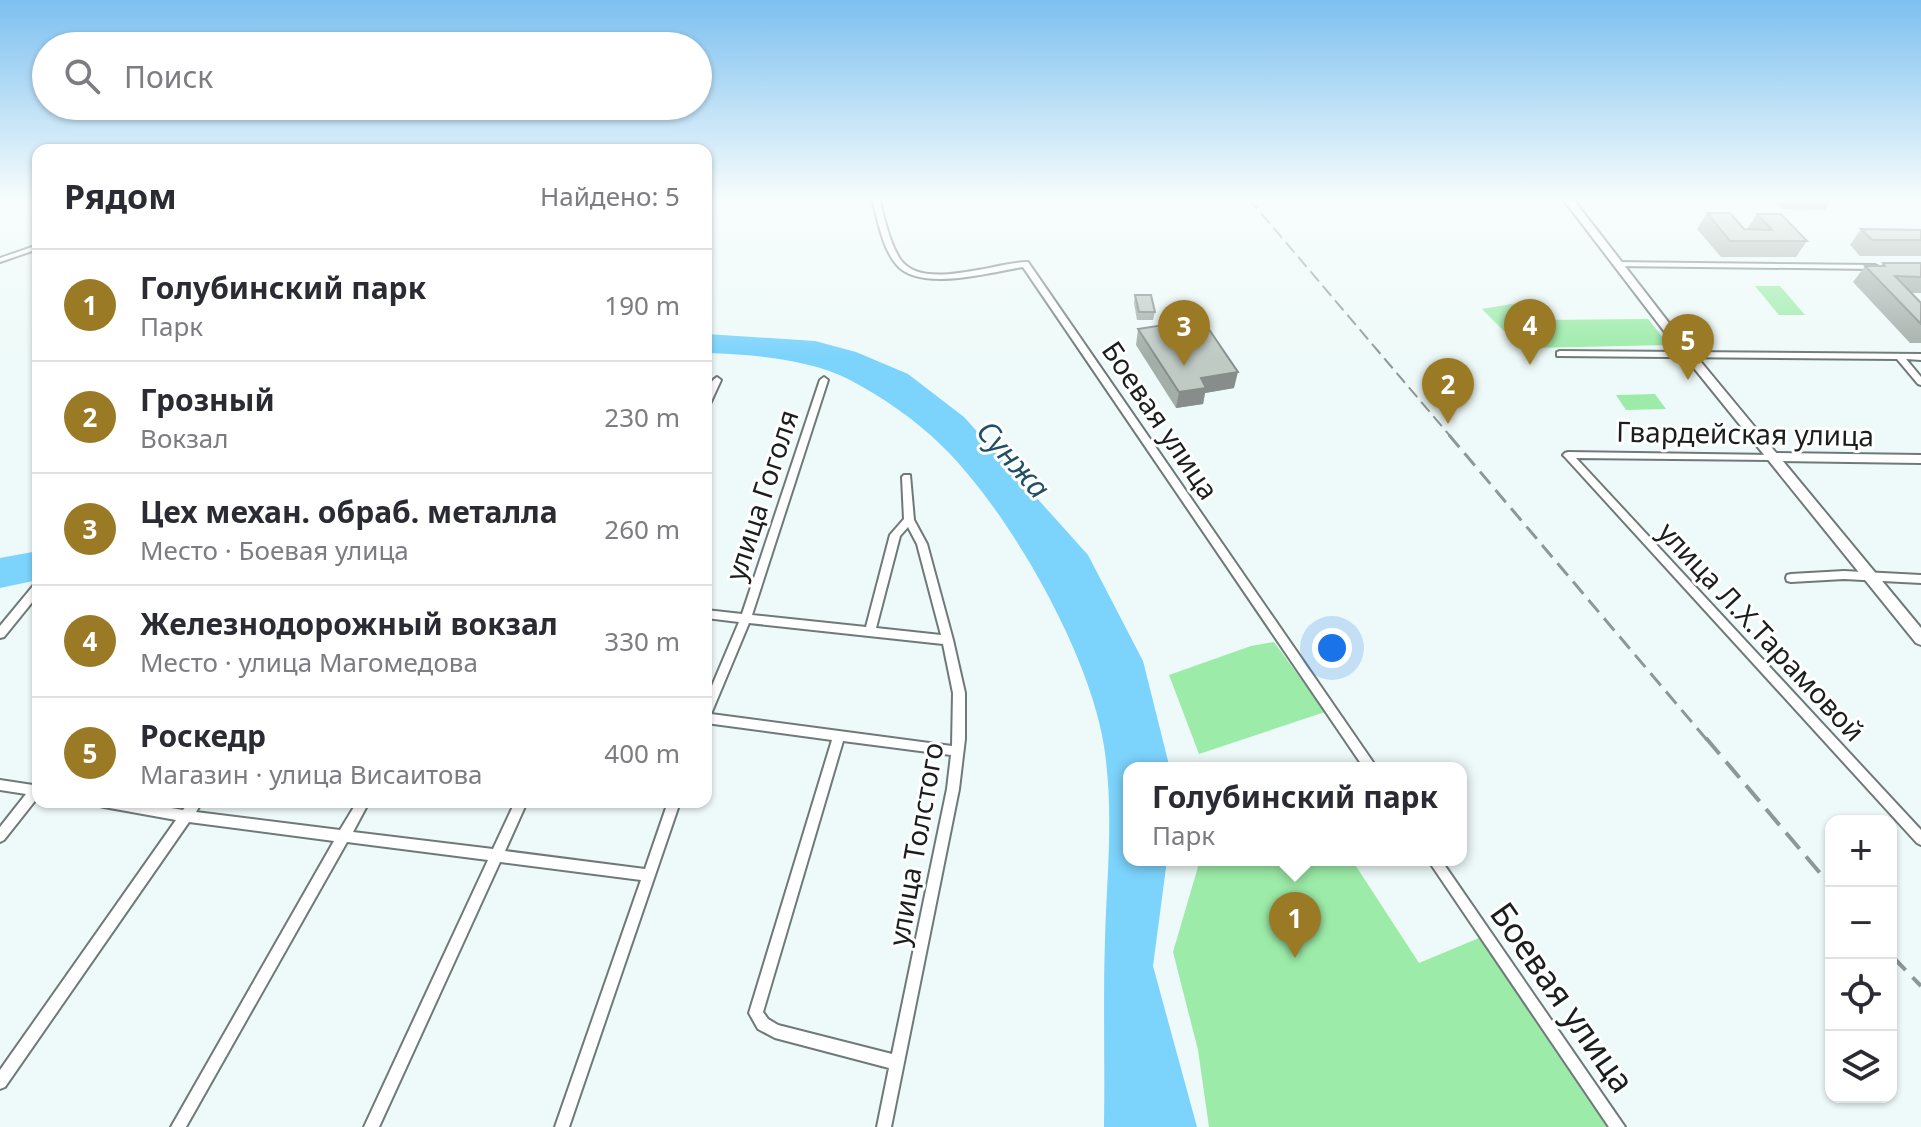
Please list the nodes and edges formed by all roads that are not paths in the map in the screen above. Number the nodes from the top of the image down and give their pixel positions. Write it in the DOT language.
graph roads {
  1 [pos="25,252"];
  2 [pos="894,252"];
  3 [pos="1608,252"];
  4 [pos="0,260"];
  5 [pos="1617,264"];
  6 [pos="1880,267"];
  7 [pos="1560,354"];
  8 [pos="1689,355"];
  9 [pos="1899,357"];
  10 [pos="1921,357"];
  11 [pos="717,380"];
  12 [pos="824,380"];
  13 [pos="1921,382"];
  14 [pos="712,391"];
  15 [pos="1568,455"];
  16 [pos="1771,457"];
  17 [pos="1921,459"];
  18 [pos="907,477"];
  19 [pos="909,520"];
  20 [pos="1870,576"];
  21 [pos="1791,578"];
  22 [pos="1921,579"];
  23 [pos="32,595"];
  24 [pos="712,614"];
  25 [pos="746,617"];
  26 [pos="870,632"];
  27 [pos="0,634"];
  28 [pos="1921,639"];
  29 [pos="948,640"];
  30 [pos="712,701"];
  31 [pos="712,717"];
  32 [pos="839,736"];
  33 [pos="956,751"];
  34 [pos="1367,762"];
  35 [pos="0,785"];
  36 [pos="32,789"];
  37 [pos="32,796"];
  38 [pos="139,808"];
  39 [pos="192,808"];
  40 [pos="359,808"];
  41 [pos="518,808"];
  42 [pos="672,808"];
  43 [pos="186,816"];
  44 [pos="0,836"];
  45 [pos="343,836"];
  46 [pos="1921,839"];
  47 [pos="497,856"];
  48 [pos="1438,866"];
  49 [pos="648,875"];
  50 [pos="898,1063"];
  51 [pos="0,1082"];
  52 [pos="178,1127"];
  53 [pos="371,1127"];
  54 [pos="562,1127"];
  55 [pos="884,1127"];
  56 [pos="1618,1127"];
  1 -- 4 [label="street"];
  2 -- 34 [label="street, Боевая улица"];
  3 -- 5 [label="main road"];
  5 -- 6 [label="street"];
  5 -- 8 [label="main road"];
  7 -- 8 [label="street"];
  8 -- 9 [label="street"];
  8 -- 16 [label="main road"];
  9 -- 10 [label="street"];
  9 -- 13 [label="street"];
  11 -- 14 [label="street"];
  12 -- 25 [label="street, улица Гоголя"];
  15 -- 16 [label="street, Гвардейская улица"];
  15 -- 46 [label="street, улица Л.Х.Тарамовой"];
  16 -- 17 [label="street, Гвардейская улица"];
  16 -- 20 [label="main road"];
  18 -- 19 [label="street, улица Толстого"];
  19 -- 26 [label="street"];
  19 -- 29 [label="street, улица Толстого"];
  20 -- 21 [label="street"];
  20 -- 22 [label="street"];
  20 -- 28 [label="main road"];
  23 -- 27 [label="street"];
  24 -- 25 [label="street"];
  25 -- 26 [label="street"];
  25 -- 30 [label="street, улица Гоголя"];
  26 -- 29 [label="street"];
  29 -- 33 [label="street, улица Толстого"];
  31 -- 32 [label="street"];
  32 -- 33 [label="street"];
  32 -- 50 [label="street"];
  33 -- 50 [label="street, улица Толстого"];
  35 -- 36 [label="street"];
  37 -- 44 [label="street"];
  38 -- 43 [label="street"];
  39 -- 43 [label="street"];
  40 -- 45 [label="street"];
  41 -- 47 [label="street"];
  42 -- 49 [label="street"];
  43 -- 45 [label="street"];
  43 -- 51 [label="street"];
  45 -- 47 [label="street"];
  45 -- 52 [label="street"];
  47 -- 49 [label="street"];
  47 -- 53 [label="street"];
  48 -- 56 [label="street, Боевая улица"];
  49 -- 54 [label="street"];
  50 -- 55 [label="street, улица Толстого"];
}
